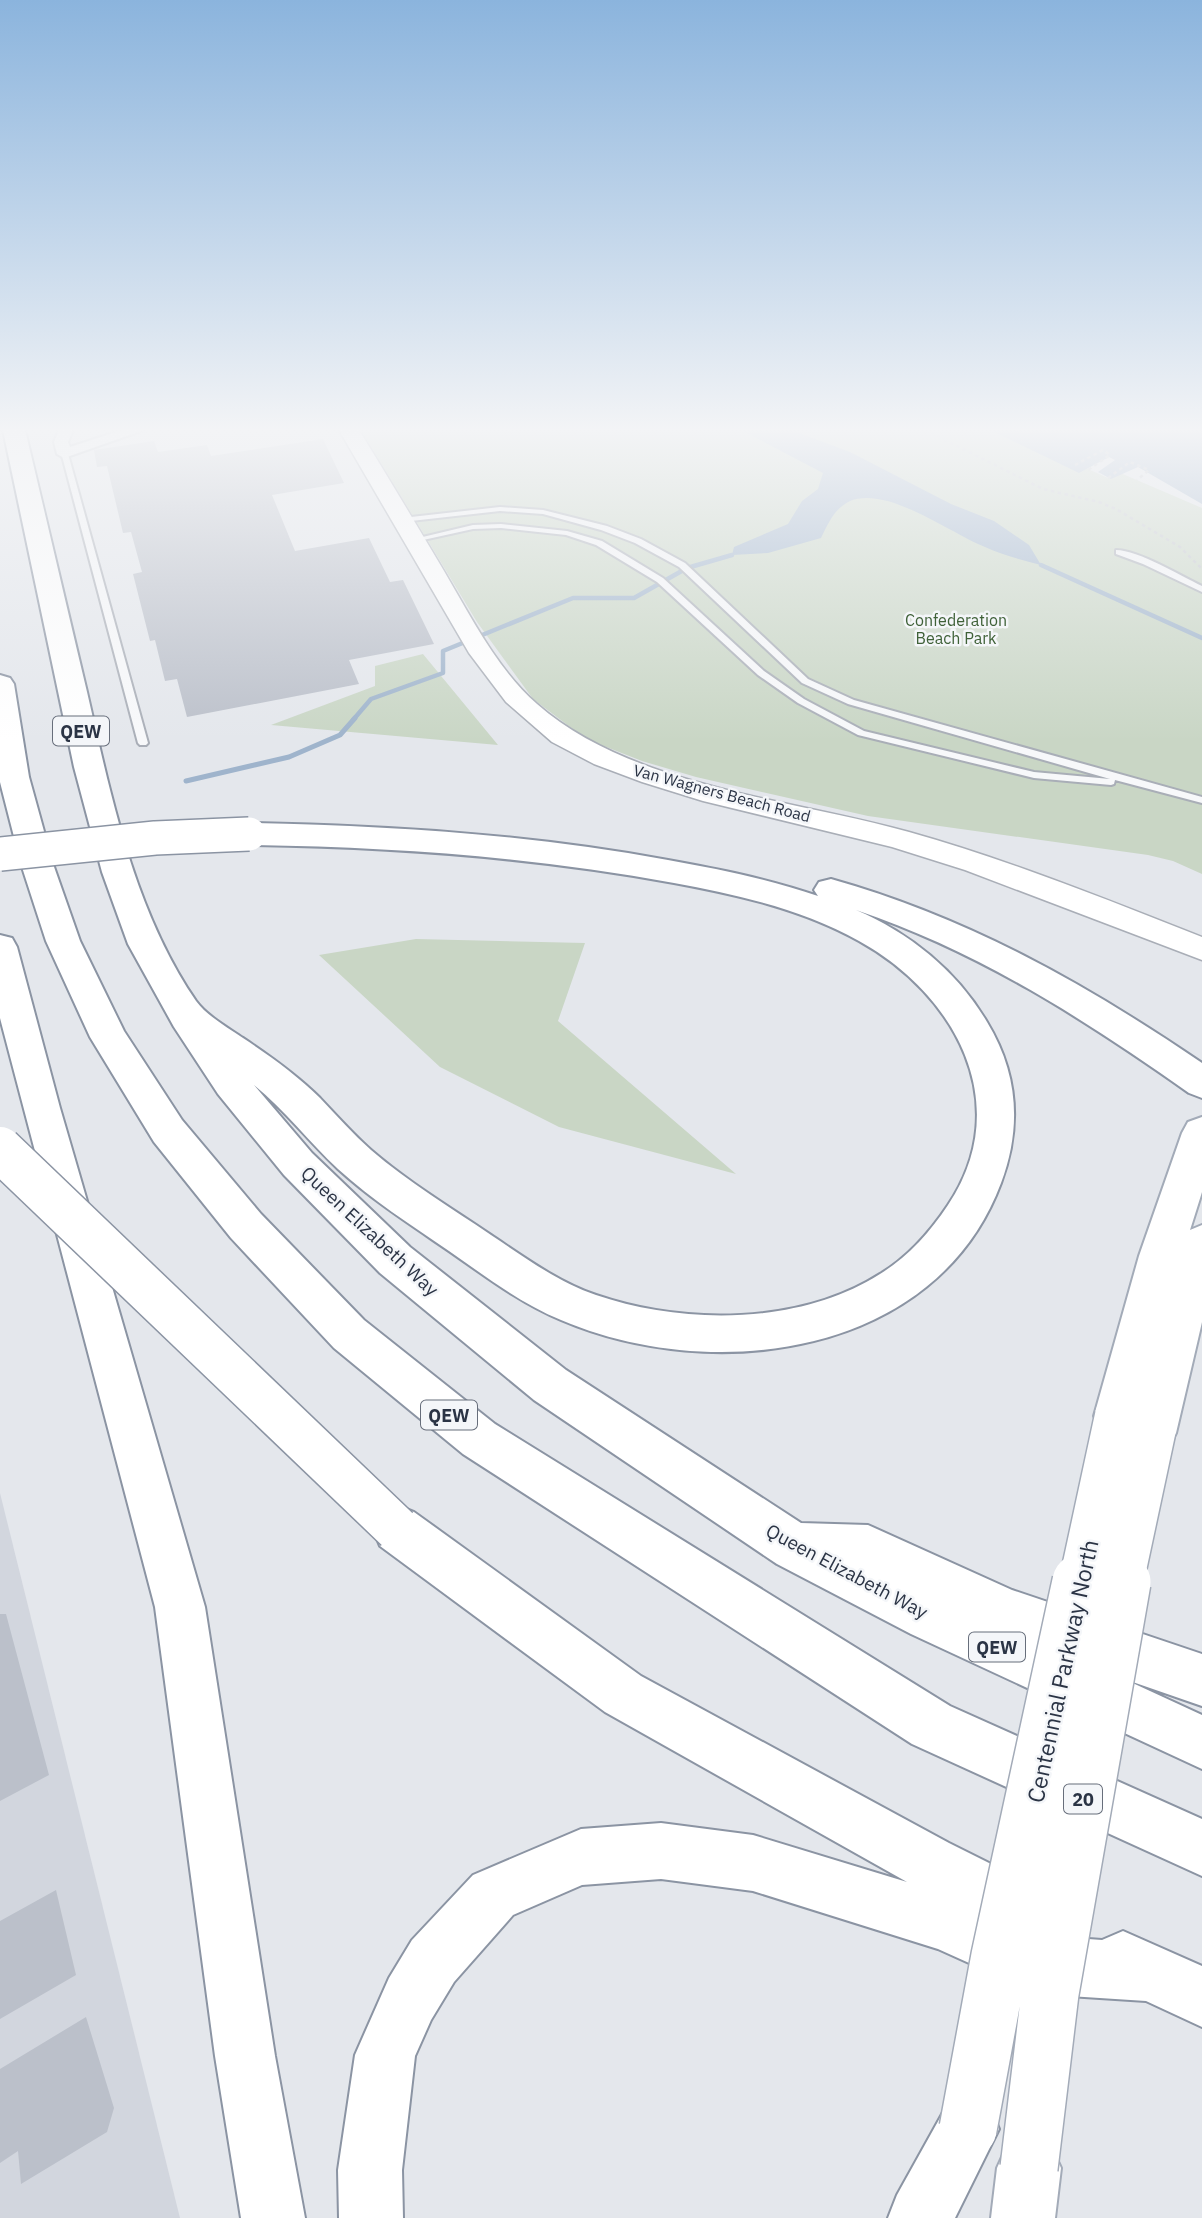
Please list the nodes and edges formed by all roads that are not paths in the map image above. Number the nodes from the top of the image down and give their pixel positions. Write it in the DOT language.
graph roads {
  1 [pos="37,534"];
  2 [pos="86,534"];
  3 [pos="410,534"];
  4 [pos="569,534"];
  5 [pos="617,534"];
  6 [pos="1119,552"];
  7 [pos="1202,589"];
  8 [pos="1,695"];
  9 [pos="951,729"];
  10 [pos="143,743"];
  11 [pos="940,752"];
  12 [pos="1143,786"];
  13 [pos="1202,800"];
  14 [pos="243,824"];
  15 [pos="0,834"];
  16 [pos="0,853"];
  17 [pos="0,947"];
  18 [pos="1202,949"];
  19 [pos="187,1017"];
  20 [pos="1202,1083"];
  21 [pos="1202,1133"];
  22 [pos="0,1149"];
  23 [pos="1202,1243"];
  24 [pos="1135,1425"];
  25 [pos="794,1547"];
  26 [pos="1202,1680"];
  27 [pos="1202,1742"];
  28 [pos="1202,1848"];
  29 [pos="1147,1972"];
  30 [pos="1202,1997"];
  31 [pos="968,2129"];
  32 [pos="1026,2193"];
  33 [pos="273,2218"];
  34 [pos="371,2218"];
  35 [pos="920,2218"];
  36 [pos="956,2218"];
  1 -- 19 [label="main road, Queen Elizabeth Way / QEW"];
  2 -- 10 [label="lane"];
  3 -- 18 [label="street, Van Wagners Beach Road"];
  4 -- 11 [label="lane"];
  5 -- 9 [label="lane"];
  6 -- 7 [label="lane"];
  8 -- 28 [label="main road, QEW"];
  9 -- 11 [label="lane"];
  9 -- 12 [label="lane"];
  11 -- 12 [label="lane"];
  12 -- 13 [label="lane"];
  14 -- 15 [label="main road"];
  14 -- 16 [label="main road, bridge"];
  14 -- 19 [label="main road"];
  14 -- 20 [label="main road"];
  17 -- 33 [label="main road"];
  19 -- 25 [label="main road, Queen Elizabeth Way / QEW"];
  21 -- 24 [label="main road, Centennial Parkway North / 20"];
  22 -- 29 [label="main road, bridge"];
  23 -- 24 [label="main road, Centennial Parkway North / 20"];
  24 -- 31 [label="main road, Centennial Parkway North / 20, bridge"];
  24 -- 32 [label="main road, Centennial Parkway North / 20, bridge"];
  25 -- 26 [label="main road"];
  25 -- 27 [label="main road, Queen Elizabeth Way / QEW"];
  29 -- 30 [label="main road"];
  29 -- 34 [label="main road"];
  31 -- 35 [label="main road"];
  31 -- 36 [label="main road, Centennial Parkway North / 20"];
}
